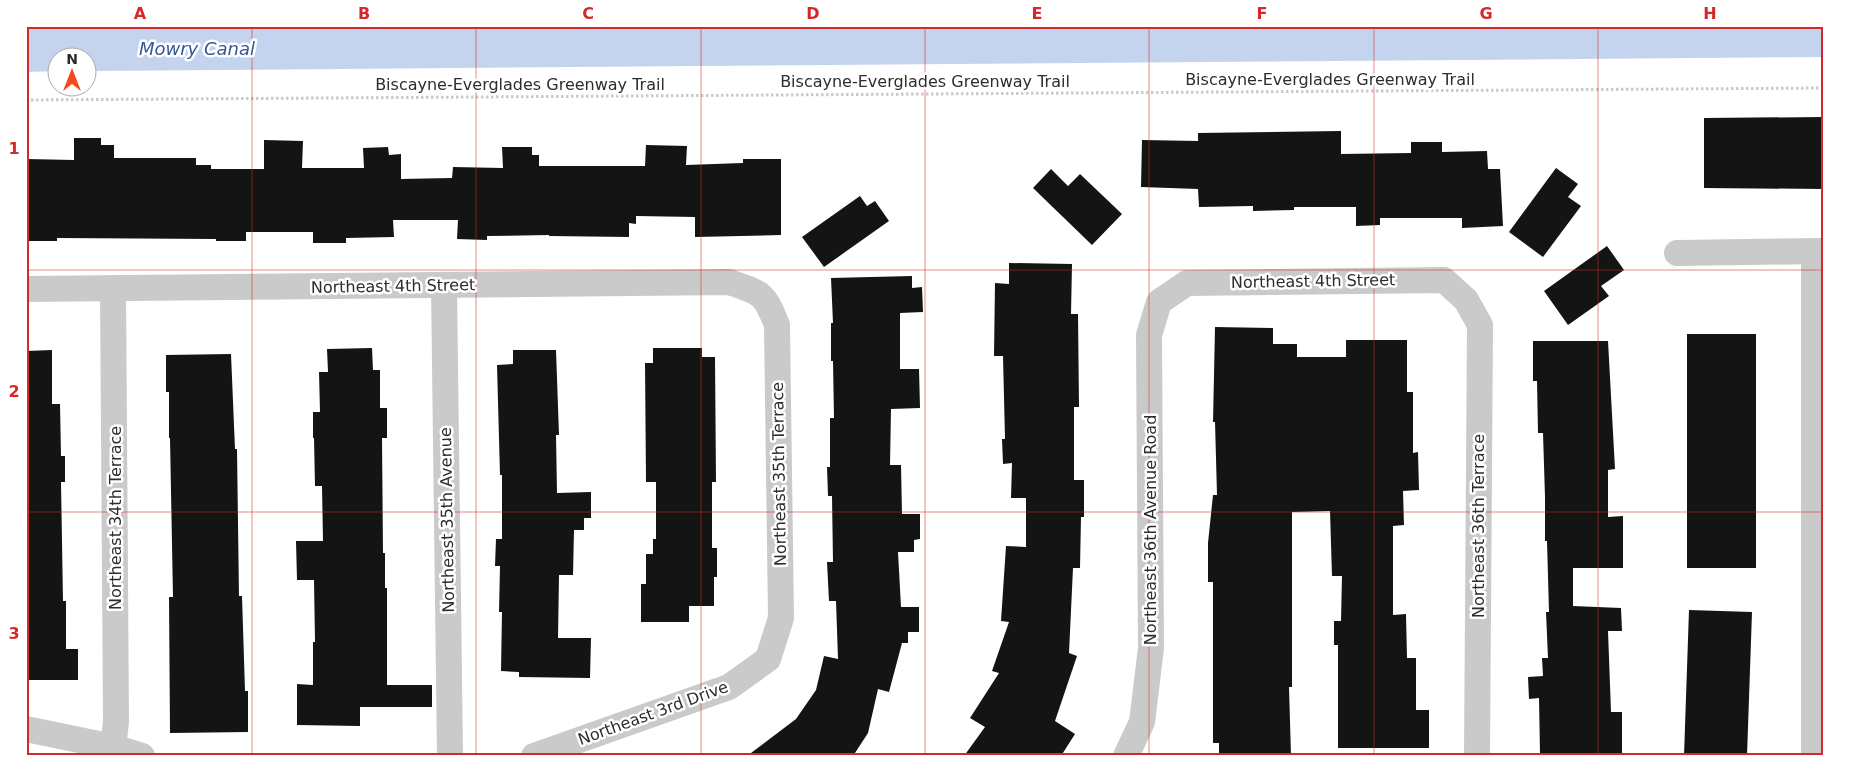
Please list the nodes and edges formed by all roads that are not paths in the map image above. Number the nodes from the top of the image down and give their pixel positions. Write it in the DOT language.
graph roads {
  1 [pos="1819,251"];
  2 [pos="1677,253"];
  3 [pos="444,285"];
  4 [pos="114,288"];
  5 [pos="26,289"];
  6 [pos="758,292"];
  7 [pos="1466,300"];
  8 [pos="1159,302"];
  9 [pos="768,659"];
  10 [pos="1142,722"];
  11 [pos="26,729"];
  12 [pos="112,753"];
  13 [pos="142,756"];
  14 [pos="450,756"];
  15 [pos="534,756"];
  16 [pos="1126,756"];
  17 [pos="1149,756"];
  18 [pos="1477,756"];
  19 [pos="1814,756"];
  1 -- 2 [label="street"];
  1 -- 19 [label="street"];
  3 -- 4 [label="street, Northeast 4th Street"];
  3 -- 6 [label="street, Northeast 4th Street"];
  3 -- 14 [label="street, Northeast 35th Avenue"];
  4 -- 5 [label="street, Northeast 4th Street"];
  4 -- 12 [label="street, Northeast 34th Terrace"];
  6 -- 9 [label="street, Northeast 35th Terrace"];
  7 -- 8 [label="street, Northeast 4th Street"];
  7 -- 18 [label="street, Northeast 36th Terrace"];
  8 -- 10 [label="street, Northeast 36th Avenue Road"];
  9 -- 15 [label="street, Northeast 3rd Drive"];
  10 -- 16 [label="street, Northeast 36th Avenue Road"];
  10 -- 17 [label="street"];
  11 -- 12 [label="street"];
  12 -- 13 [label="street"];
}
